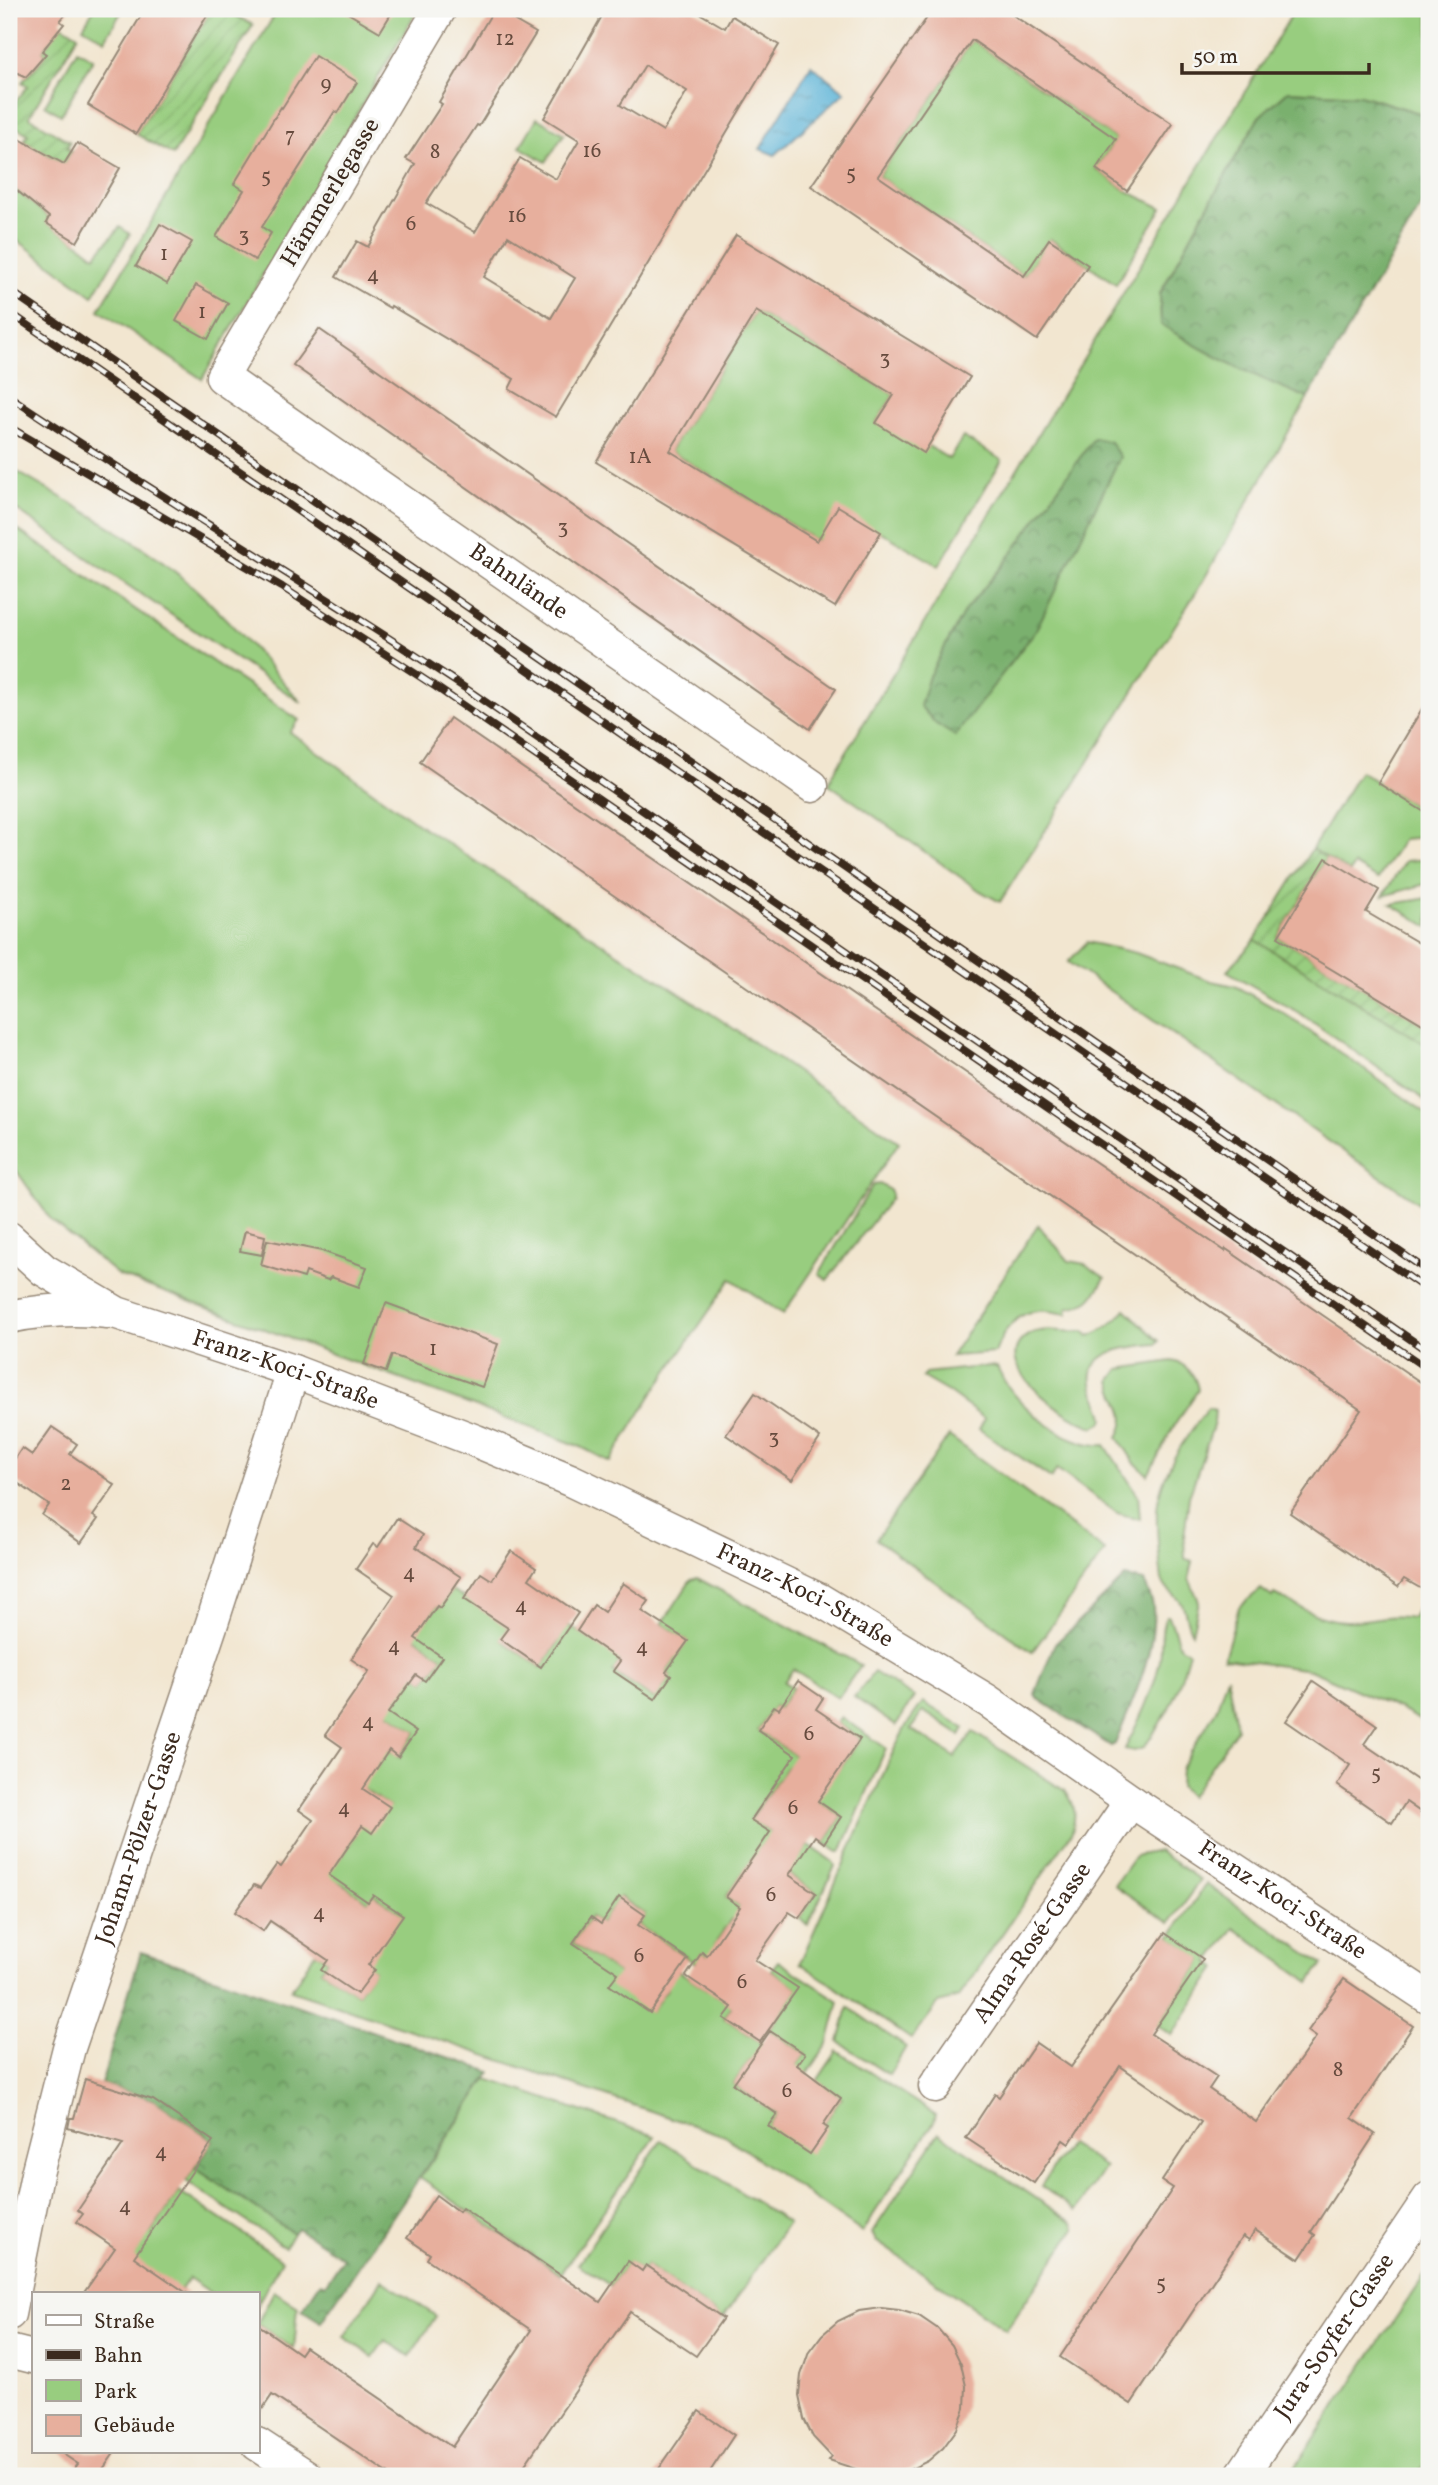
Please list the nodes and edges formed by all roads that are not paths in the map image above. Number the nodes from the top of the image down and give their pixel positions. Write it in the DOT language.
graph roads {
  1 [pos="440,9"];
  2 [pos="222,377"];
  3 [pos="812,786"];
  4 [pos="9,1238"];
  5 [pos="9,1303"];
  6 [pos="39,1310"];
  7 [pos="117,1313"];
  8 [pos="9,1317"];
  9 [pos="293,1371"];
  10 [pos="1131,1801"];
  11 [pos="1429,1998"];
  12 [pos="935,2086"];
  13 [pos="1429,2198"];
  14 [pos="9,2314"];
  15 [pos="9,2351"];
  16 [pos="32,2357"];
  17 [pos="259,2445"];
  18 [pos="306,2476"];
  19 [pos="1241,2476"];
  1 -- 2 [label="street, Hämmerlegasse"];
  2 -- 3 [label="street, Bahnlände"];
  4 -- 7 [label="street, Franz-Koci-Straße"];
  5 -- 6 [label="street, Franz-Koci-Straße"];
  6 -- 7 [label="street, Franz-Koci-Straße"];
  6 -- 8 [label="street, Franz-Koci-Straße"];
  7 -- 9 [label="street, Franz-Koci-Straße"];
  9 -- 10 [label="street, Franz-Koci-Straße"];
  9 -- 14 [label="street, Johann-Pölzer-Gasse"];
  10 -- 11 [label="street, Franz-Koci-Straße"];
  10 -- 12 [label="street, Alma-Rosé-Gasse"];
  13 -- 19 [label="street, Jura-Soyfer-Gasse"];
  15 -- 16 [label="street"];
  17 -- 18 [label="street"];
}
